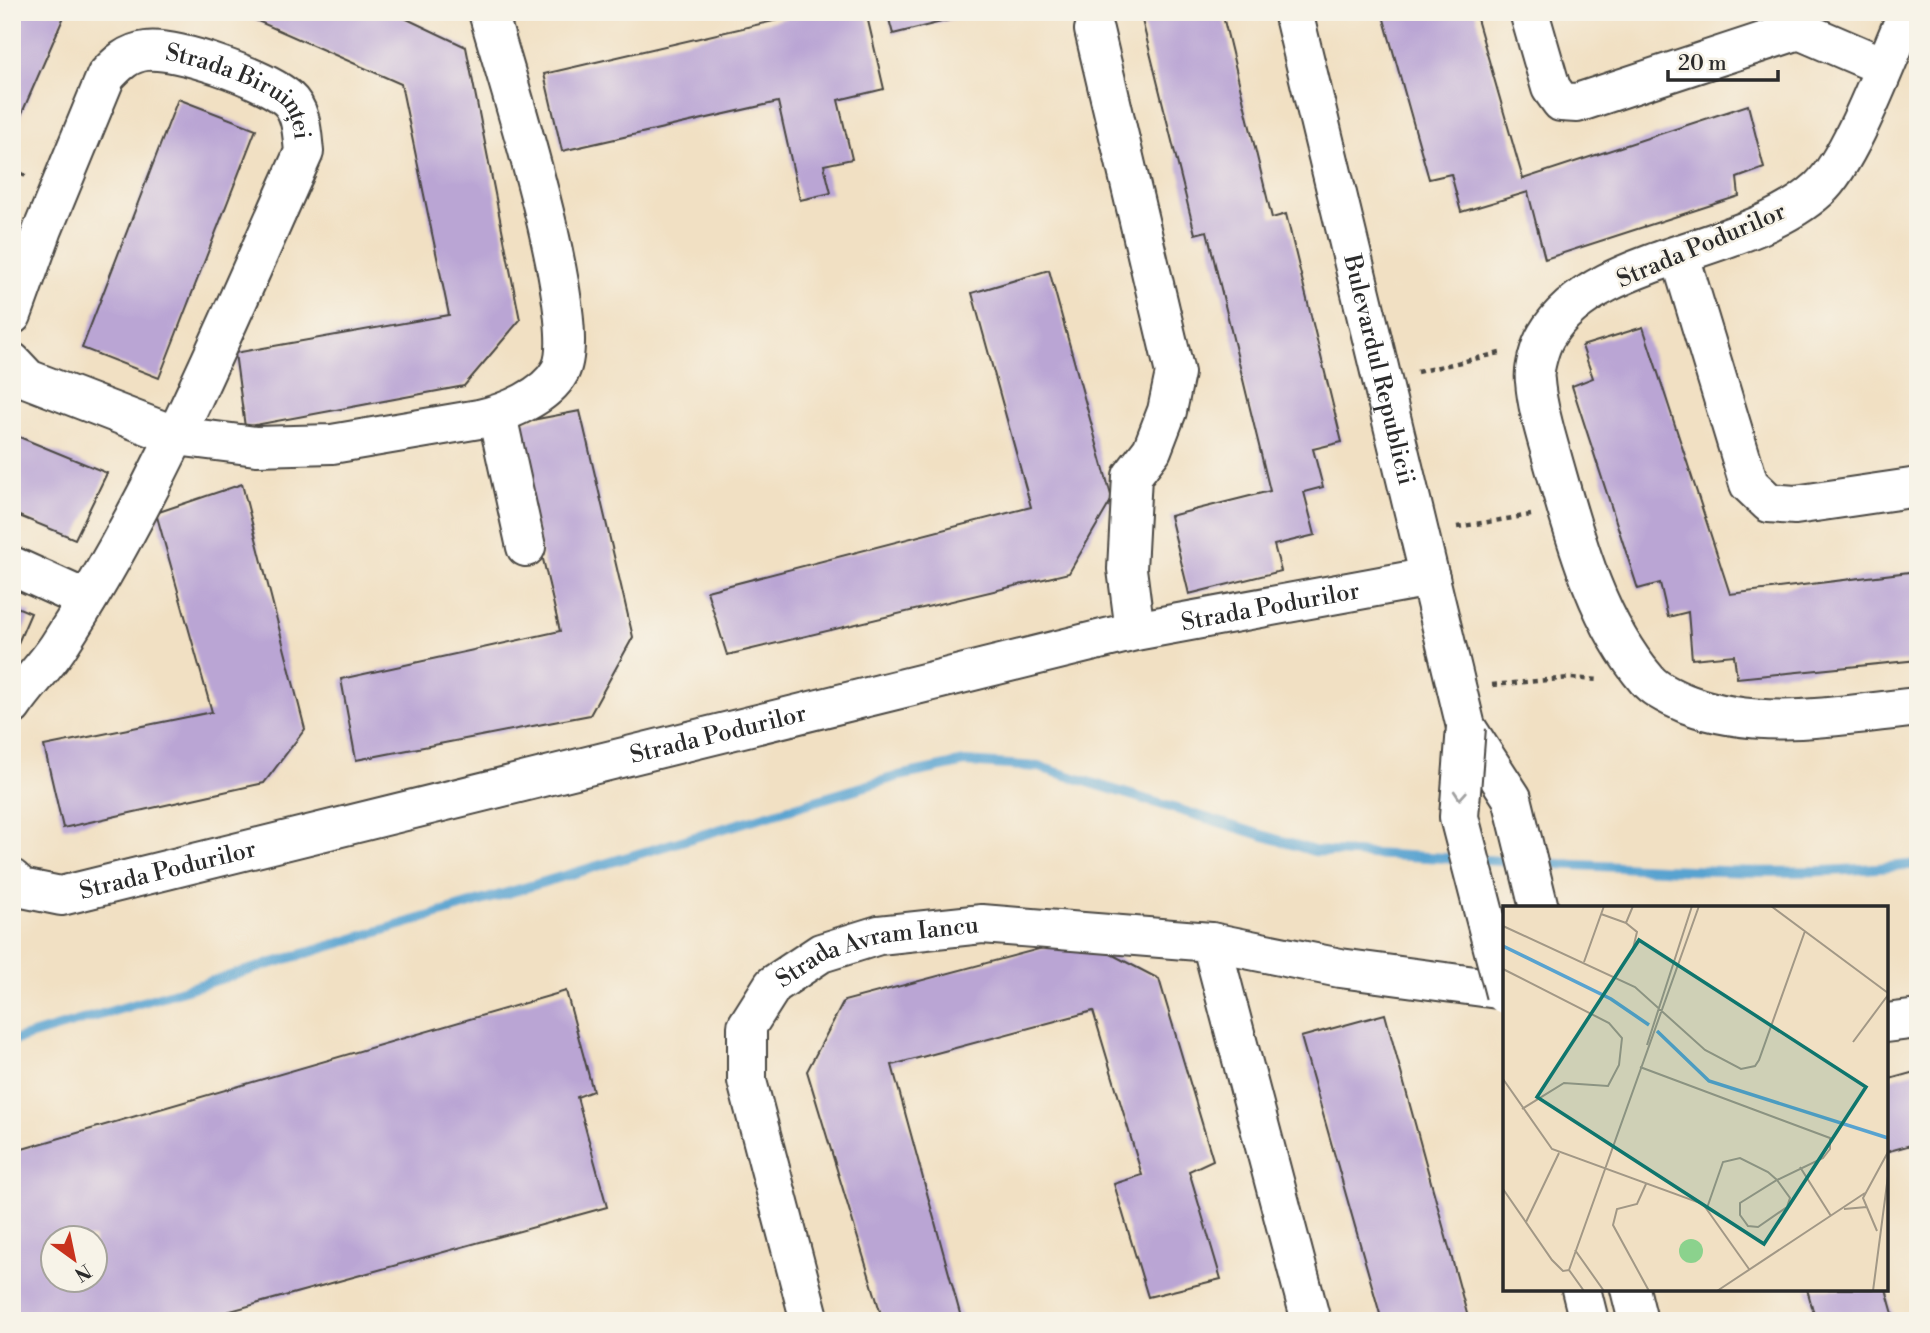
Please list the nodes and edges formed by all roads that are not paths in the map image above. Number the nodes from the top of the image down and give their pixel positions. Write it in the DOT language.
graph roads {
  1 [pos="488,12"];
  2 [pos="1293,12"];
  3 [pos="1529,12"];
  4 [pos="1765,12"];
  5 [pos="1908,12"];
  6 [pos="1094,30"];
  7 [pos="1799,30"];
  8 [pos="1883,66"];
  9 [pos="1681,256"];
  10 [pos="12,315"];
  11 [pos="12,362"];
  12 [pos="497,415"];
  13 [pos="176,436"];
  14 [pos="1918,487"];
  15 [pos="526,547"];
  16 [pos="12,566"];
  17 [pos="1430,577"];
  18 [pos="87,600"];
  19 [pos="1135,631"];
  20 [pos="12,706"];
  21 [pos="1918,707"];
  22 [pos="1466,727"];
  23 [pos="12,879"];
  24 [pos="1539,906"];
  25 [pos="1210,942"];
  26 [pos="1503,984"];
  27 [pos="1503,992"];
  28 [pos="1918,1019"];
  29 [pos="1888,1023"];
  30 [pos="1582,1291"];
  31 [pos="1630,1291"];
  32 [pos="810,1321"];
  33 [pos="1311,1321"];
  34 [pos="1589,1321"];
  35 [pos="1638,1321"];
  1 -- 12 [label="street"];
  2 -- 17 [label="street, Bulevardul Republicii"];
  3 -- 7 [label="street"];
  4 -- 7 [label="street"];
  5 -- 8 [label="street, Strada Podurilor"];
  6 -- 19 [label="street"];
  7 -- 8 [label="street"];
  8 -- 9 [label="street, Strada Podurilor"];
  9 -- 14 [label="street"];
  9 -- 21 [label="street, Strada Podurilor"];
  10 -- 13 [label="street, Strada Biruinței"];
  11 -- 13 [label="street"];
  12 -- 13 [label="street"];
  12 -- 15 [label="street"];
  13 -- 18 [label="street"];
  16 -- 18 [label="street"];
  17 -- 19 [label="street, Strada Podurilor"];
  17 -- 22 [label="street, Bulevardul Republicii"];
  18 -- 20 [label="street"];
  19 -- 23 [label="street, Strada Podurilor"];
  22 -- 24 [label="street, Bulevardul Republicii"];
  22 -- 26 [label="street, Bulevardul Republicii, one-way, bridge"];
  25 -- 27 [label="street, Strada Avram Iancu"];
  25 -- 32 [label="street, Strada Avram Iancu"];
  25 -- 33 [label="street"];
  28 -- 29 [label="street"];
  30 -- 34 [label="street"];
  31 -- 35 [label="street"];
}
